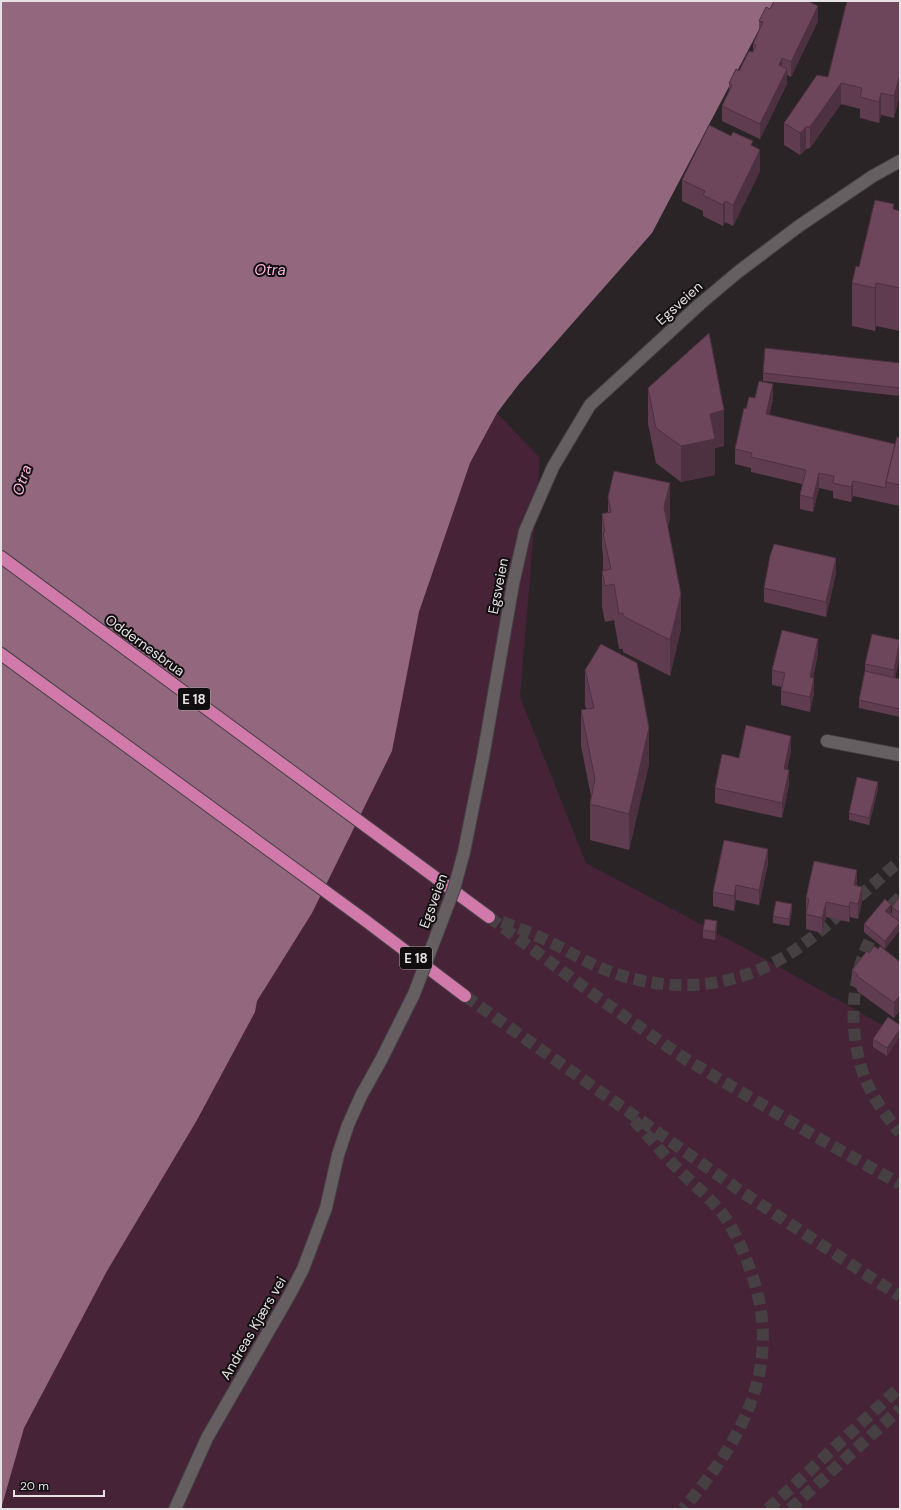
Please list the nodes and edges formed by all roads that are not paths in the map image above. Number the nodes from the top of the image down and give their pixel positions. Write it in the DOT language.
graph roads {
  1 [pos="900,161"];
  2 [pos="1,557"];
  3 [pos="1,654"];
  4 [pos="827,741"];
  5 [pos="900,755"];
  6 [pos="489,918"];
  7 [pos="465,996"];
  8 [pos="338,1156"];
  9 [pos="175,1509"];
  1 -- 8 [label="street, Egsveien, bridge"];
  2 -- 6 [label="highway, Oddernesbrua / E 18"];
  3 -- 7 [label="highway, E 18"];
  4 -- 5 [label="street"];
  8 -- 9 [label="street, Andreas Kjærs vei"];
}
